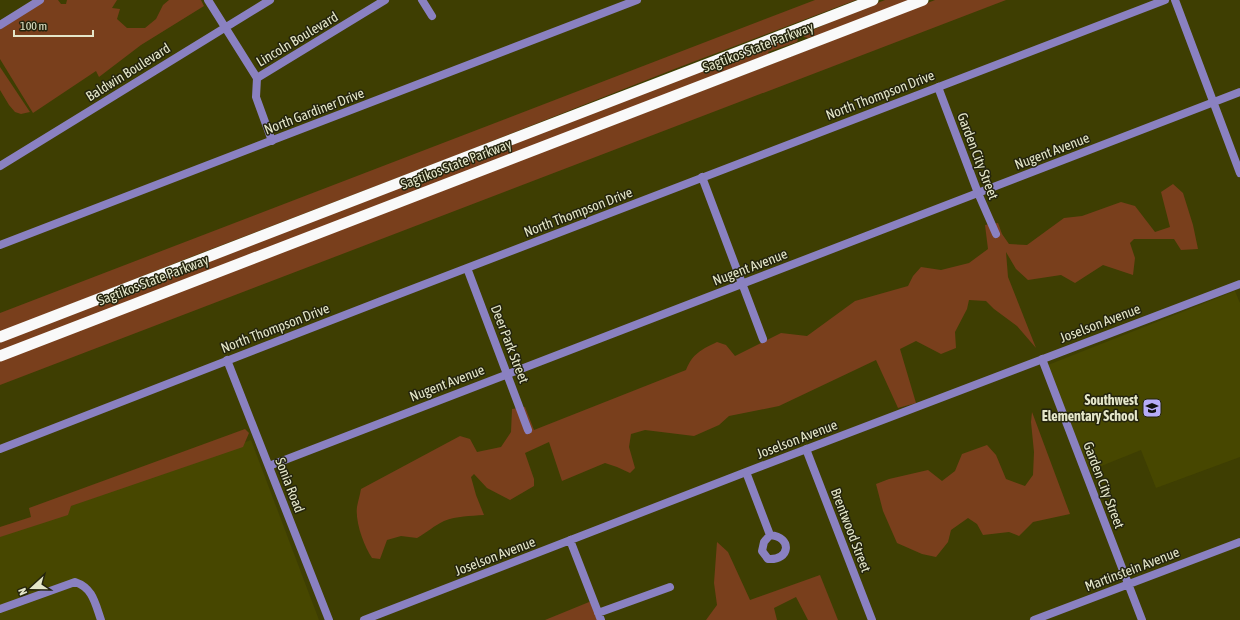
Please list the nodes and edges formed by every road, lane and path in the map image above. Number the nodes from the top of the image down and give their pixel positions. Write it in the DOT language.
graph roads {
  1 [pos="39,0"];
  2 [pos="208,0"];
  3 [pos="270,0"];
  4 [pos="385,0"];
  5 [pos="422,0"];
  6 [pos="637,0"];
  7 [pos="873,0"];
  8 [pos="922,0"];
  9 [pos="1165,0"];
  10 [pos="1175,0"];
  11 [pos="432,16"];
  12 [pos="0,25"];
  13 [pos="225,27"];
  14 [pos="257,78"];
  15 [pos="938,87"];
  16 [pos="1240,92"];
  17 [pos="1213,103"];
  18 [pos="272,141"];
  19 [pos="0,166"];
  20 [pos="1240,173"];
  21 [pos="702,178"];
  22 [pos="978,193"];
  23 [pos="996,234"];
  24 [pos="0,245"];
  25 [pos="466,268"];
  26 [pos="742,283"];
  27 [pos="1240,284"];
  28 [pos="0,337"];
  29 [pos="764,339"];
  30 [pos="0,356"];
  31 [pos="1042,359"];
  32 [pos="227,360"];
  33 [pos="507,374"];
  34 [pos="528,430"];
  35 [pos="0,449"];
  36 [pos="806,449"];
  37 [pos="269,466"];
  38 [pos="746,472"];
  39 [pos="770,535"];
  40 [pos="570,540"];
  41 [pos="1240,542"];
  42 [pos="1128,584"];
  43 [pos="670,587"];
  44 [pos="0,609"];
  45 [pos="600,617"];
  46 [pos="101,620"];
  47 [pos="329,620"];
  48 [pos="364,620"];
  49 [pos="872,620"];
  50 [pos="1034,620"];
  51 [pos="1142,620"];
  1 -- 12 [label="street"];
  2 -- 13 [label="street"];
  3 -- 13 [label="street, Baldwin Boulevard"];
  4 -- 14 [label="street, Lincoln Boulevard"];
  5 -- 11 [label="street"];
  6 -- 18 [label="street, North Gardiner Drive"];
  7 -- 28 [label="highway, Sagtikos State Parkway"];
  8 -- 30 [label="highway, Sagtikos State Parkway"];
  9 -- 15 [label="street, North Thompson Drive"];
  10 -- 17 [label="street"];
  13 -- 14 [label="street"];
  13 -- 19 [label="street, Baldwin Boulevard"];
  14 -- 18 [label="street, Lincoln Boulevard"];
  15 -- 21 [label="street, North Thompson Drive"];
  15 -- 22 [label="street, Garden City Street"];
  16 -- 17 [label="street, Nugent Avenue"];
  17 -- 20 [label="street"];
  17 -- 22 [label="street, Nugent Avenue"];
  18 -- 24 [label="street, North Gardiner Drive"];
  21 -- 25 [label="street, North Thompson Drive"];
  21 -- 26 [label="street"];
  22 -- 23 [label="street, Garden City Street"];
  22 -- 26 [label="street, Nugent Avenue"];
  25 -- 32 [label="street, North Thompson Drive"];
  25 -- 33 [label="street, Deer Park Street"];
  26 -- 29 [label="street"];
  26 -- 33 [label="street, Nugent Avenue"];
  27 -- 31 [label="street, Joselson Avenue"];
  31 -- 36 [label="street, Joselson Avenue"];
  31 -- 42 [label="street, Garden City Street"];
  32 -- 35 [label="street, North Thompson Drive"];
  32 -- 37 [label="street, Sonia Road"];
  33 -- 34 [label="street, Deer Park Street"];
  33 -- 37 [label="street, Nugent Avenue"];
  36 -- 38 [label="street, Joselson Avenue"];
  36 -- 49 [label="street, Brentwood Street"];
  37 -- 47 [label="street, Sonia Road"];
  38 -- 39 [label="street"];
  38 -- 40 [label="street, Joselson Avenue"];
  40 -- 45 [label="street"];
  40 -- 48 [label="street, Joselson Avenue"];
  41 -- 42 [label="street, Martinstein Avenue"];
  42 -- 50 [label="street, Martinstein Avenue"];
  42 -- 51 [label="street, Garden City Street"];
  43 -- 45 [label="street"];
  44 -- 46 [label="street"];
}
